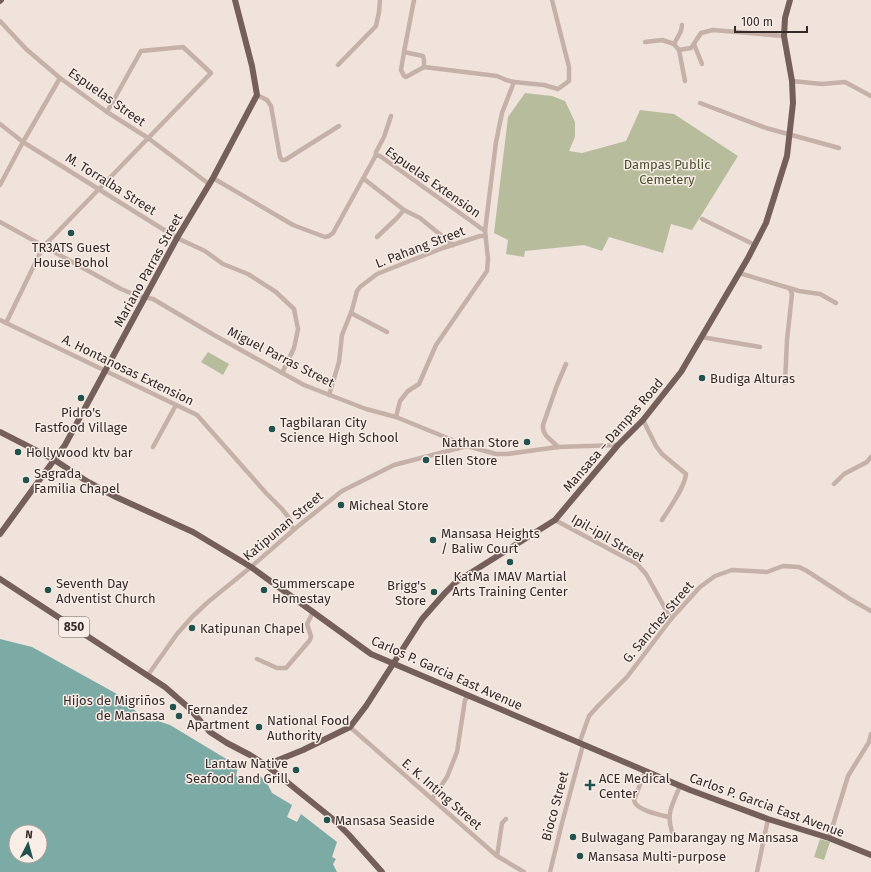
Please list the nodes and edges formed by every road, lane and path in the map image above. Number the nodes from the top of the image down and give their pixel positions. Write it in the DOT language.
graph roads {
  1 [pos="235,0"];
  2 [pos="380,0"];
  3 [pos="414,0"];
  4 [pos="552,0"];
  5 [pos="790,0"];
  6 [pos="0,21"];
  7 [pos="682,25"];
  8 [pos="784,36"];
  9 [pos="645,42"];
  10 [pos="674,44"];
  11 [pos="694,44"];
  12 [pos="680,50"];
  13 [pos="404,52"];
  14 [pos="702,64"];
  15 [pos="338,65"];
  16 [pos="424,67"];
  17 [pos="60,78"];
  18 [pos="685,81"];
  19 [pos="792,81"];
  20 [pos="514,82"];
  21 [pos="257,95"];
  22 [pos="871,96"];
  23 [pos="700,102"];
  24 [pos="106,112"];
  25 [pos="391,116"];
  26 [pos="0,124"];
  27 [pos="339,126"];
  28 [pos="790,135"];
  29 [pos="148,138"];
  30 [pos="23,142"];
  31 [pos="839,148"];
  32 [pos="376,155"];
  33 [pos="364,179"];
  34 [pos="211,181"];
  35 [pos="0,185"];
  36 [pos="99,189"];
  37 [pos="404,210"];
  38 [pos="702,219"];
  39 [pos="0,222"];
  40 [pos="485,234"];
  41 [pos="377,237"];
  42 [pos="177,238"];
  43 [pos="453,245"];
  44 [pos="755,245"];
  45 [pos="43,247"];
  46 [pos="739,273"];
  47 [pos="790,289"];
  48 [pos="145,297"];
  49 [pos="836,303"];
  50 [pos="351,313"];
  51 [pos="0,320"];
  52 [pos="6,323"];
  53 [pos="387,332"];
  54 [pos="701,337"];
  55 [pos="760,347"];
  56 [pos="566,364"];
  57 [pos="105,370"];
  58 [pos="282,372"];
  59 [pos="785,383"];
  60 [pos="329,395"];
  61 [pos="176,405"];
  62 [pos="396,417"];
  63 [pos="643,420"];
  64 [pos="0,432"];
  65 [pos="618,445"];
  66 [pos="467,446"];
  67 [pos="153,447"];
  68 [pos="558,447"];
  69 [pos="871,458"];
  70 [pos="53,459"];
  71 [pos="834,484"];
  72 [pos="555,520"];
  73 [pos="662,520"];
  74 [pos="293,530"];
  75 [pos="0,534"];
  76 [pos="251,568"];
  77 [pos="0,579"];
  78 [pos="871,611"];
  79 [pos="313,612"];
  80 [pos="671,619"];
  81 [pos="257,659"];
  82 [pos="394,663"];
  83 [pos="148,674"];
  84 [pos="469,695"];
  85 [pos="350,727"];
  86 [pos="871,734"];
  87 [pos="581,745"];
  88 [pos="266,765"];
  89 [pos="645,772"];
  90 [pos="680,786"];
  91 [pos="432,799"];
  92 [pos="669,817"];
  93 [pos="506,819"];
  94 [pos="768,819"];
  95 [pos="674,838"];
  96 [pos="829,838"];
  97 [pos="871,855"];
  98 [pos="497,856"];
  99 [pos="382,872"];
  100 [pos="524,872"];
  101 [pos="550,872"];
  102 [pos="757,872"];
  1 -- 21 [label="main road"];
  2 -- 15 [label="street"];
  3 -- 13 [label="street"];
  4 -- 20 [label="street"];
  5 -- 8 [label="main road, Mansasa – Dampas Road"];
  6 -- 17 [label="street, Espuelas Street"];
  7 -- 10 [label="street"];
  8 -- 11 [label="street"];
  8 -- 19 [label="main road, Mansasa – Dampas Road"];
  9 -- 10 [label="street"];
  10 -- 12 [label="street"];
  11 -- 12 [label="street"];
  11 -- 14 [label="street"];
  12 -- 18 [label="street"];
  13 -- 16 [label="street"];
  13 -- 16 [label="street"];
  16 -- 20 [label="street"];
  17 -- 24 [label="street, Espuelas Street"];
  17 -- 30 [label="street"];
  19 -- 22 [label="street"];
  19 -- 28 [label="main road, Mansasa – Dampas Road"];
  20 -- 40 [label="street"];
  21 -- 27 [label="street"];
  21 -- 34 [label="main road, Mariano Parras Street"];
  23 -- 28 [label="street"];
  24 -- 29 [label="street, Espuelas Street"];
  24 -- 29 [label="street"];
  25 -- 32 [label="street"];
  26 -- 30 [label="street, M. Torralba Street"];
  28 -- 31 [label="street"];
  28 -- 44 [label="main road, Mansasa – Dampas Road"];
  29 -- 34 [label="street, Espuelas Street"];
  29 -- 36 [label="street"];
  30 -- 35 [label="street"];
  30 -- 36 [label="street, M. Torralba Street"];
  32 -- 33 [label="street, Espuelas Extension"];
  32 -- 40 [label="street, Espuelas Extension"];
  33 -- 34 [label="street, Espuelas Extension"];
  33 -- 37 [label="street"];
  34 -- 42 [label="main road, Mariano Parras Street"];
  36 -- 42 [label="street, M. Torralba Street"];
  36 -- 45 [label="street"];
  37 -- 41 [label="street"];
  37 -- 43 [label="street"];
  38 -- 44 [label="street"];
  39 -- 45 [label="street, Miguel Parras Street"];
  40 -- 43 [label="street, L. Pahang Street"];
  40 -- 62 [label="street"];
  42 -- 48 [label="main road, Mariano Parras Street"];
  42 -- 58 [label="street, M. Torralba Street"];
  43 -- 50 [label="street, L. Pahang Street"];
  44 -- 46 [label="main road, Mansasa – Dampas Road"];
  45 -- 48 [label="street, Miguel Parras Street"];
  45 -- 52 [label="street"];
  46 -- 47 [label="street"];
  46 -- 54 [label="main road, Mansasa – Dampas Road"];
  47 -- 49 [label="street"];
  47 -- 59 [label="street"];
  48 -- 57 [label="main road, Mariano Parras Street"];
  48 -- 58 [label="street, Miguel Parras Street"];
  50 -- 53 [label="street"];
  50 -- 60 [label="street, L. Pahang Street"];
  51 -- 52 [label="street, A. Hontanosas Extension"];
  52 -- 57 [label="street, A. Hontanosas Extension"];
  54 -- 55 [label="street"];
  54 -- 63 [label="main road, Mansasa – Dampas Road"];
  56 -- 68 [label="street"];
  57 -- 61 [label="street, A. Hontanosas Extension"];
  57 -- 70 [label="main road, Mariano Parras Street"];
  58 -- 60 [label="street, Miguel Parras Street"];
  60 -- 62 [label="street, Miguel Parras Street"];
  61 -- 67 [label="street"];
  61 -- 74 [label="street, A. Hontanosas Extension"];
  62 -- 66 [label="street, Miguel Parras Street"];
  63 -- 65 [label="main road, Mansasa – Dampas Road"];
  63 -- 73 [label="street"];
  64 -- 70 [label="main road, Carlos P. Garcia East Avenue"];
  65 -- 68 [label="street, Miguel Parras Street"];
  65 -- 72 [label="main road, Mansasa – Dampas Road"];
  66 -- 68 [label="street, Miguel Parras Street"];
  66 -- 74 [label="street, Katipunan Street"];
  69 -- 71 [label="street"];
  70 -- 75 [label="main road, Mariano Parras Street"];
  70 -- 76 [label="main road, Carlos P. Garcia East Avenue"];
  72 -- 80 [label="street, Ipil-ipil Street"];
  72 -- 82 [label="main road, Mansasa – Dampas Road"];
  74 -- 76 [label="street, Katipunan Street"];
  76 -- 79 [label="main road, Carlos P. Garcia East Avenue"];
  76 -- 83 [label="street, Katipunan Street"];
  77 -- 83 [label="main road, 850"];
  78 -- 80 [label="street, G. Sanchez Street"];
  79 -- 81 [label="street"];
  79 -- 82 [label="main road, Carlos P. Garcia East Avenue"];
  80 -- 87 [label="street, G. Sanchez Street"];
  82 -- 84 [label="main road, Carlos P. Garcia East Avenue"];
  82 -- 85 [label="main road, Mansasa – Dampas Road"];
  83 -- 88 [label="main road, 850"];
  84 -- 87 [label="main road, Carlos P. Garcia East Avenue"];
  84 -- 91 [label="street"];
  85 -- 88 [label="main road, Mansasa – Dampas Road"];
  85 -- 91 [label="street, E. K. Inting Street"];
  86 -- 96 [label="street"];
  87 -- 89 [label="main road, Carlos P. Garcia East Avenue"];
  87 -- 101 [label="street, Bioco Street"];
  88 -- 99 [label="main road, 850"];
  89 -- 90 [label="main road, Carlos P. Garcia East Avenue"];
  89 -- 92 [label="street"];
  90 -- 92 [label="street"];
  90 -- 94 [label="main road, Carlos P. Garcia East Avenue"];
  91 -- 98 [label="street, E. K. Inting Street"];
  92 -- 95 [label="street"];
  93 -- 98 [label="street"];
  94 -- 96 [label="main road, Carlos P. Garcia East Avenue"];
  94 -- 102 [label="street"];
  96 -- 97 [label="main road, Carlos P. Garcia East Avenue"];
  98 -- 100 [label="street, E. K. Inting Street"];
}
